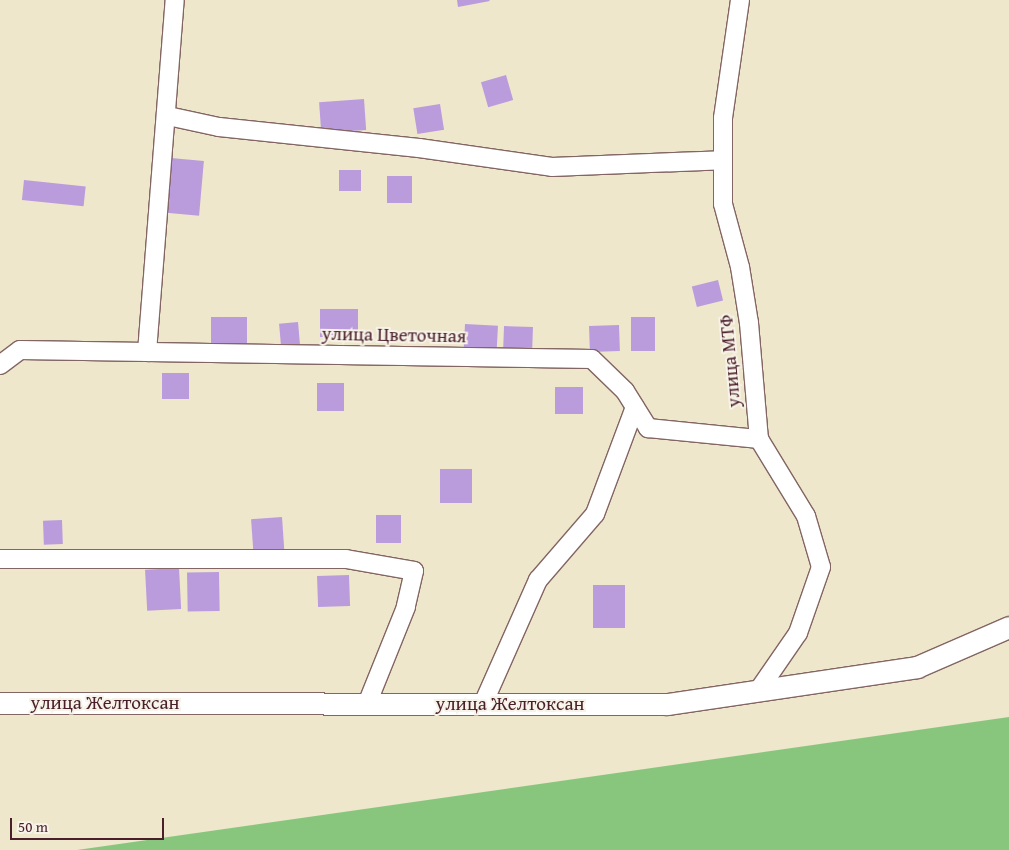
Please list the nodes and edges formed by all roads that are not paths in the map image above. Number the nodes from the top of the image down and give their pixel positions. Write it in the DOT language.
graph roads {
  1 [pos="175,0"];
  2 [pos="740,0"];
  3 [pos="168,116"];
  4 [pos="723,160"];
  5 [pos="147,352"];
  6 [pos="0,365"];
  7 [pos="635,407"];
  8 [pos="759,438"];
  9 [pos="0,559"];
  10 [pos="1009,627"];
  11 [pos="758,690"];
  12 [pos="0,703"];
  13 [pos="367,704"];
  14 [pos="483,704"];
  1 -- 3 [label="street"];
  2 -- 4 [label="street, улица МТФ"];
  3 -- 4 [label="street"];
  3 -- 5 [label="street"];
  4 -- 8 [label="street, улица МТФ"];
  5 -- 6 [label="street, улица Цветочная"];
  5 -- 7 [label="street, улица Цветочная"];
  7 -- 8 [label="street, улица Цветочная"];
  7 -- 14 [label="street"];
  8 -- 11 [label="street, улица МТФ"];
  9 -- 13 [label="street"];
  10 -- 11 [label="street, улица Желтоксан"];
  11 -- 14 [label="street, улица Желтоксан"];
  12 -- 13 [label="street, улица Желтоксан"];
  13 -- 14 [label="street, улица Желтоксан"];
}
